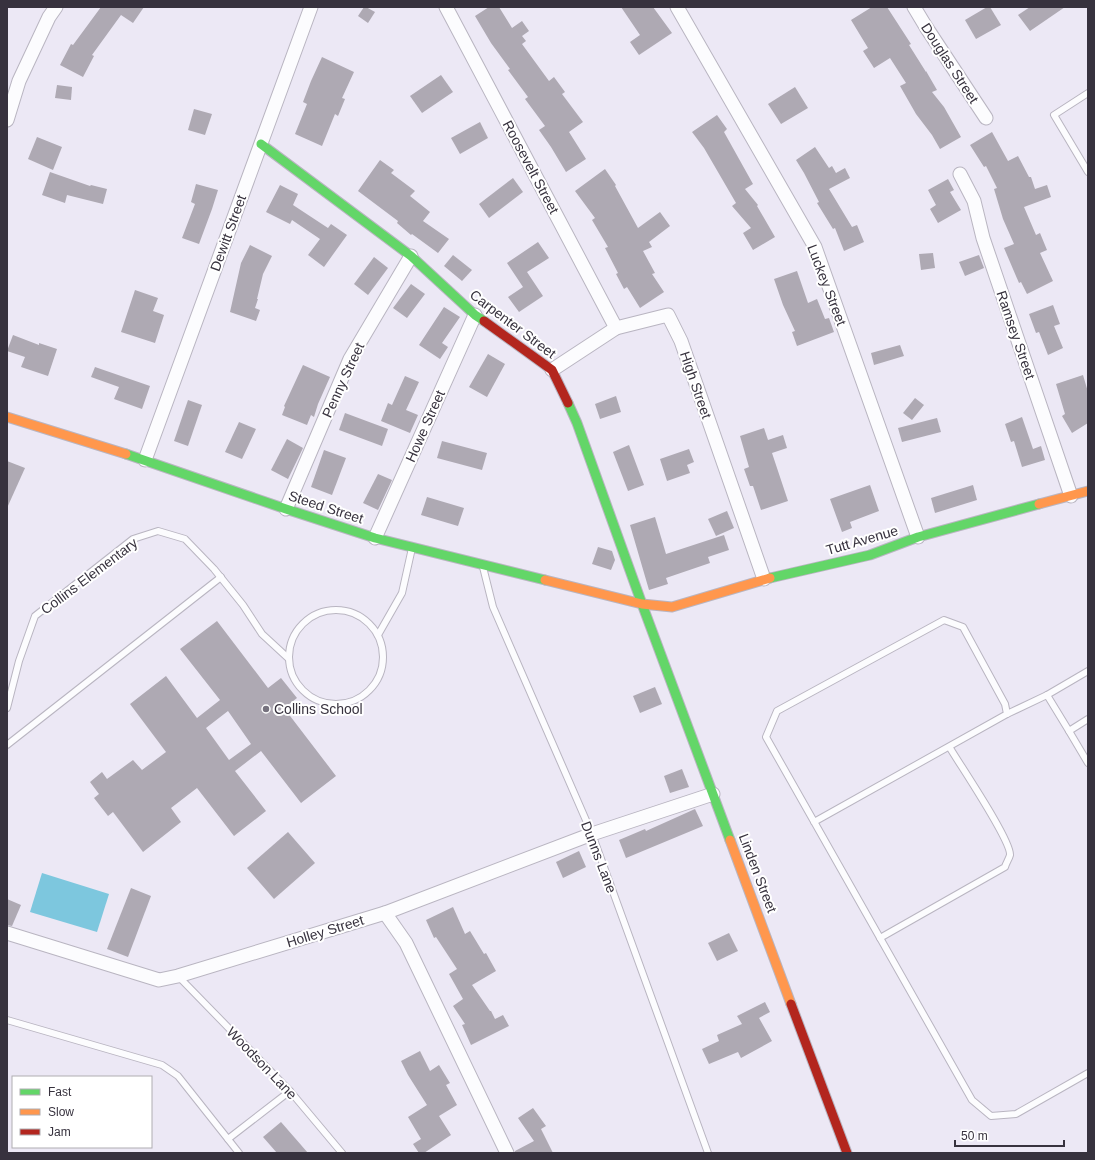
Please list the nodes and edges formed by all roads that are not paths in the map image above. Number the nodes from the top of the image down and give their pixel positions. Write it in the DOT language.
graph roads {
  1 [pos="56,7"];
  2 [pos="311,7"];
  3 [pos="446,7"];
  4 [pos="677,7"];
  5 [pos="914,7"];
  6 [pos="1088,93"];
  7 [pos="986,118"];
  8 [pos="7,120"];
  9 [pos="261,144"];
  10 [pos="1088,172"];
  11 [pos="960,174"];
  12 [pos="411,256"];
  13 [pos="475,315"];
  14 [pos="616,328"];
  15 [pos="552,370"];
  16 [pos="7,417"];
  17 [pos="145,460"];
  18 [pos="1088,491"];
  19 [pos="1071,496"];
  20 [pos="286,509"];
  21 [pos="918,537"];
  22 [pos="375,538"];
  23 [pos="412,546"];
  24 [pos="482,564"];
  25 [pos="221,577"];
  26 [pos="764,579"];
  27 [pos="642,604"];
  28 [pos="378,635"];
  29 [pos="288,658"];
  30 [pos="1088,671"];
  31 [pos="1047,695"];
  32 [pos="7,708"];
  33 [pos="1007,714"];
  34 [pos="1088,719"];
  35 [pos="1069,731"];
  36 [pos="7,745"];
  37 [pos="950,748"];
  38 [pos="1088,763"];
  39 [pos="713,794"];
  40 [pos="814,822"];
  41 [pos="592,834"];
  42 [pos="385,913"];
  43 [pos="7,932"];
  44 [pos="880,938"];
  45 [pos="178,976"];
  46 [pos="7,1020"];
  47 [pos="1088,1073"];
  48 [pos="290,1090"];
  49 [pos="228,1139"];
  50 [pos="239,1153"];
  51 [pos="342,1153"];
  52 [pos="507,1153"];
  53 [pos="708,1153"];
  54 [pos="847,1153"];
  1 -- 8 [label="street"];
  2 -- 9 [label="street, Dewitt Street"];
  3 -- 14 [label="street, Roosevelt Street"];
  4 -- 21 [label="street, Luckey Street"];
  5 -- 7 [label="street, Douglas Street"];
  6 -- 10 [label="lane"];
  9 -- 12 [label="street, Carpenter Street"];
  9 -- 17 [label="street, Dewitt Street"];
  11 -- 19 [label="street, Ramsey Street"];
  12 -- 13 [label="street, Carpenter Street"];
  12 -- 20 [label="street, Penny Street"];
  13 -- 15 [label="street, Carpenter Street"];
  13 -- 22 [label="street, Howe Street"];
  14 -- 15 [label="street, High Street"];
  14 -- 26 [label="street, High Street"];
  15 -- 27 [label="street, Carpenter Street"];
  16 -- 17 [label="street, Steed Street"];
  17 -- 20 [label="street, Steed Street"];
  18 -- 19 [label="street, Tutt Avenue"];
  19 -- 21 [label="street, Tutt Avenue"];
  20 -- 22 [label="street, Steed Street"];
  21 -- 26 [label="street, Tutt Avenue"];
  22 -- 23 [label="street, Steed Street"];
  23 -- 24 [label="street, Steed Street"];
  23 -- 28 [label="lane"];
  24 -- 27 [label="street, Steed Street"];
  24 -- 41 [label="lane, Dunns Lane"];
  25 -- 29 [label="lane, Collins Elementary"];
  25 -- 32 [label="lane, Collins Elementary"];
  25 -- 36 [label="lane"];
  26 -- 27 [label="street, Tutt Avenue"];
  27 -- 39 [label="street, Linden Street"];
  28 -- 29 [label="lane, Collins Elementary"];
  28 -- 29 [label="lane, Collins Elementary"];
  30 -- 31 [label="lane"];
  31 -- 33 [label="lane"];
  31 -- 35 [label="lane"];
  33 -- 37 [label="lane"];
  33 -- 40 [label="lane"];
  34 -- 35 [label="lane"];
  35 -- 38 [label="lane"];
  37 -- 40 [label="lane"];
  37 -- 44 [label="lane"];
  39 -- 41 [label="street, Holley Street"];
  39 -- 54 [label="street, Linden Street"];
  40 -- 44 [label="lane"];
  41 -- 42 [label="street, Holley Street"];
  41 -- 53 [label="lane, Dunns Lane"];
  42 -- 45 [label="street, Holley Street"];
  42 -- 52 [label="street"];
  43 -- 45 [label="street, Holley Street"];
  44 -- 47 [label="lane"];
  45 -- 48 [label="lane, Woodson Lane"];
  46 -- 49 [label="lane"];
  48 -- 49 [label="lane"];
  48 -- 51 [label="lane, Woodson Lane"];
  49 -- 50 [label="lane"];
}
